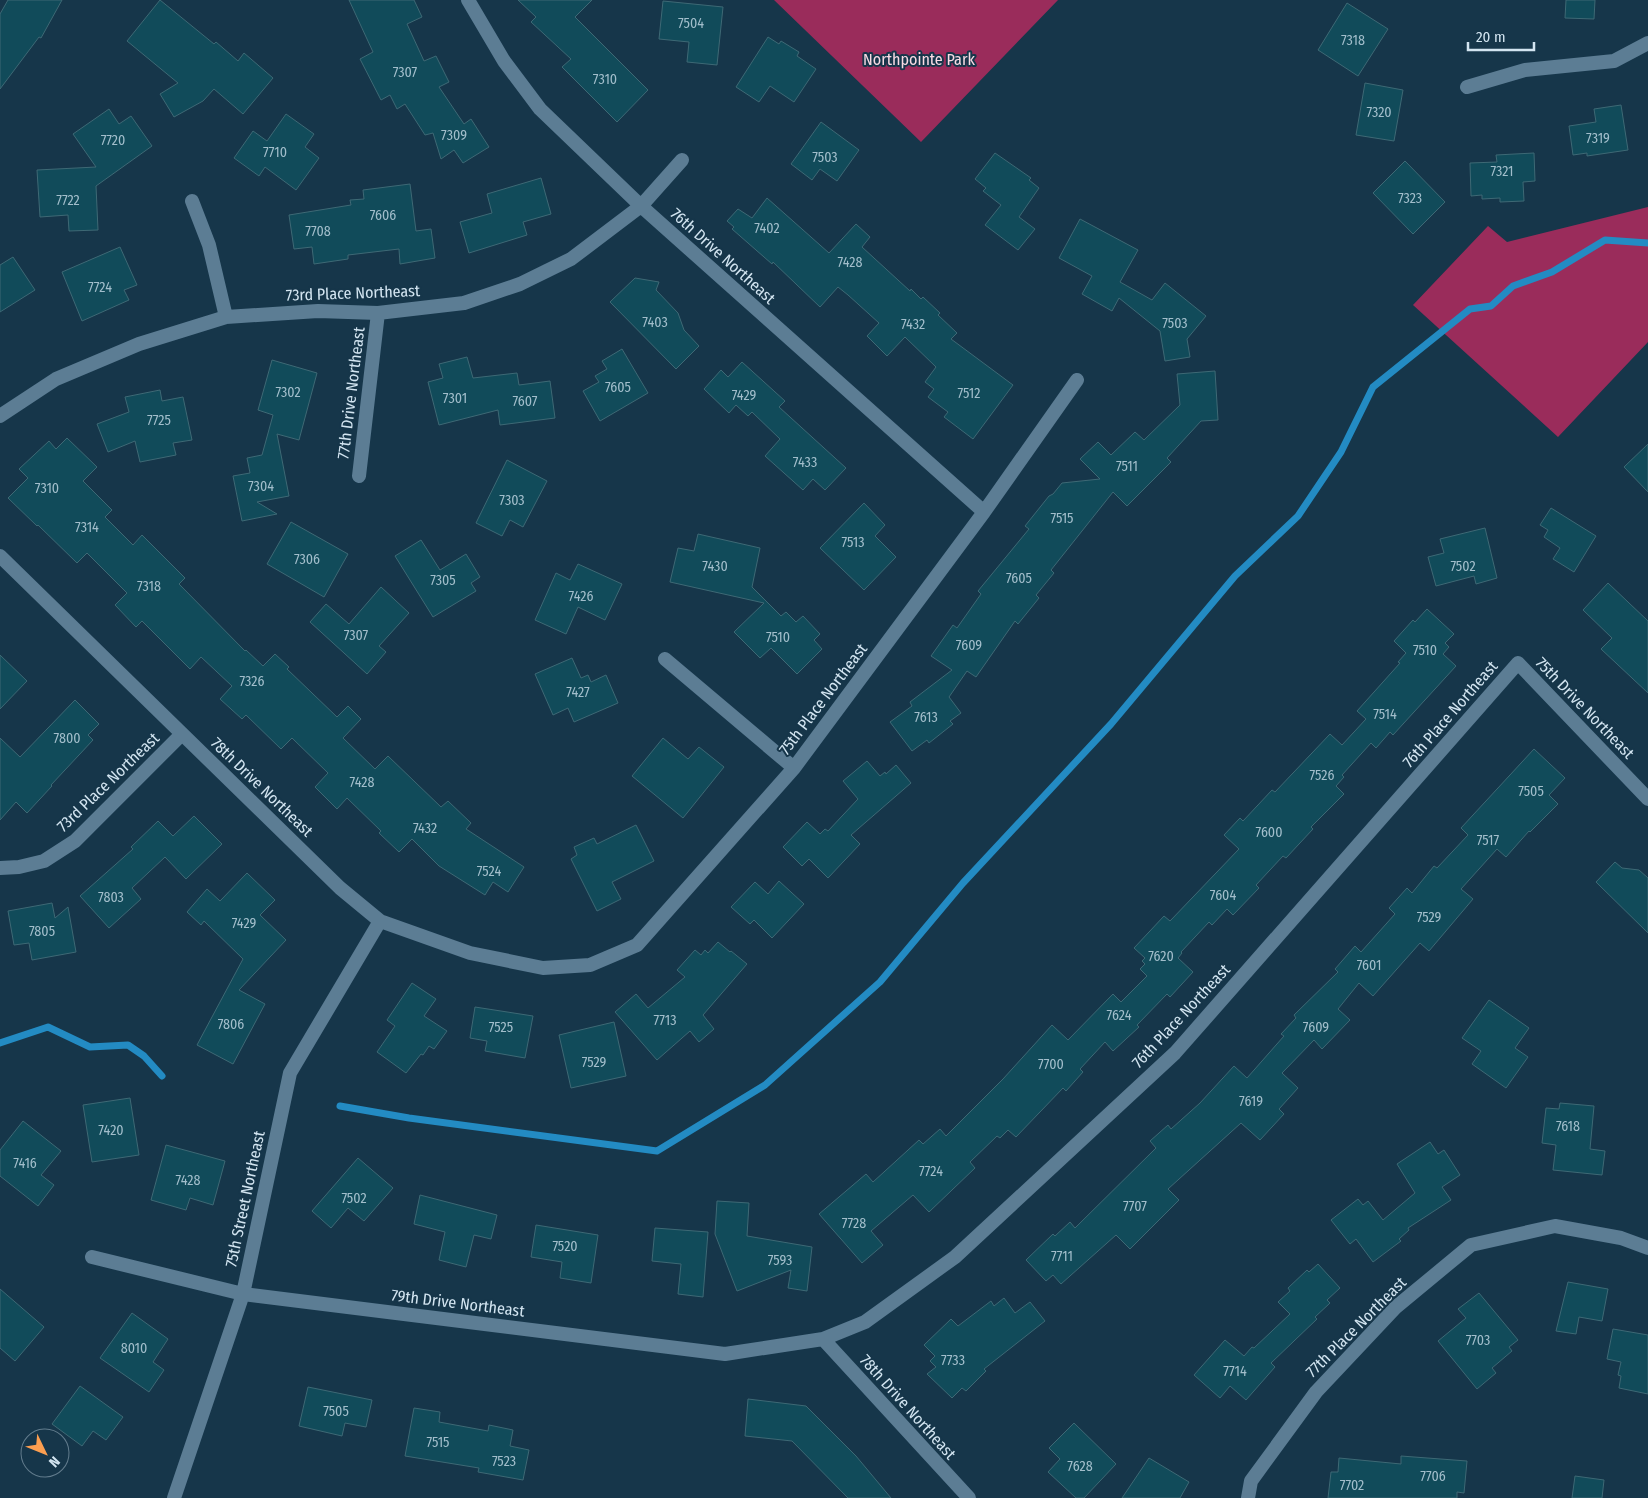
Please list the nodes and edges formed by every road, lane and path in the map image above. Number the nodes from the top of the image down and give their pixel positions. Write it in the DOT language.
graph roads {
  1 [pos="468,0"];
  2 [pos="1648,43"];
  3 [pos="1467,87"];
  4 [pos="682,160"];
  5 [pos="192,201"];
  6 [pos="641,206"];
  7 [pos="378,313"];
  8 [pos="226,317"];
  9 [pos="1077,380"];
  10 [pos="0,416"];
  11 [pos="359,476"];
  12 [pos="984,512"];
  13 [pos="0,556"];
  14 [pos="665,659"];
  15 [pos="1518,663"];
  16 [pos="182,734"];
  17 [pos="794,768"];
  18 [pos="1648,799"];
  19 [pos="0,868"];
  20 [pos="380,921"];
  21 [pos="543,968"];
  22 [pos="1648,1248"];
  23 [pos="92,1257"];
  24 [pos="242,1294"];
  25 [pos="823,1339"];
  26 [pos="174,1498"];
  27 [pos="970,1498"];
  28 [pos="1248,1498"];
  1 -- 6 [label="street, 76th Drive Northeast"];
  2 -- 3 [label="street"];
  4 -- 6 [label="street, 73rd Place Northeast"];
  5 -- 8 [label="street"];
  6 -- 7 [label="street, 73rd Place Northeast"];
  6 -- 12 [label="street, 76th Drive Northeast"];
  7 -- 8 [label="street, 73rd Place Northeast"];
  7 -- 11 [label="street, 77th Drive Northeast"];
  8 -- 10 [label="street, 73rd Place Northeast"];
  9 -- 12 [label="street, 75th Place Northeast"];
  12 -- 17 [label="street, 75th Place Northeast"];
  13 -- 16 [label="street, 78th Drive Northeast"];
  14 -- 17 [label="street"];
  15 -- 18 [label="street, 75th Drive Northeast"];
  15 -- 25 [label="street, 76th Place Northeast"];
  16 -- 19 [label="street, 73rd Place Northeast"];
  16 -- 20 [label="street, 78th Drive Northeast"];
  17 -- 21 [label="street, 75th Place Northeast"];
  20 -- 21 [label="street, 78th Drive Northeast"];
  20 -- 24 [label="street, 75th Street Northeast"];
  22 -- 28 [label="street, 77th Place Northeast"];
  23 -- 24 [label="street, 79th Drive Northeast"];
  24 -- 25 [label="street, 79th Drive Northeast"];
  24 -- 26 [label="street, 75th Street Northeast"];
  25 -- 27 [label="street, 78th Drive Northeast"];
}
